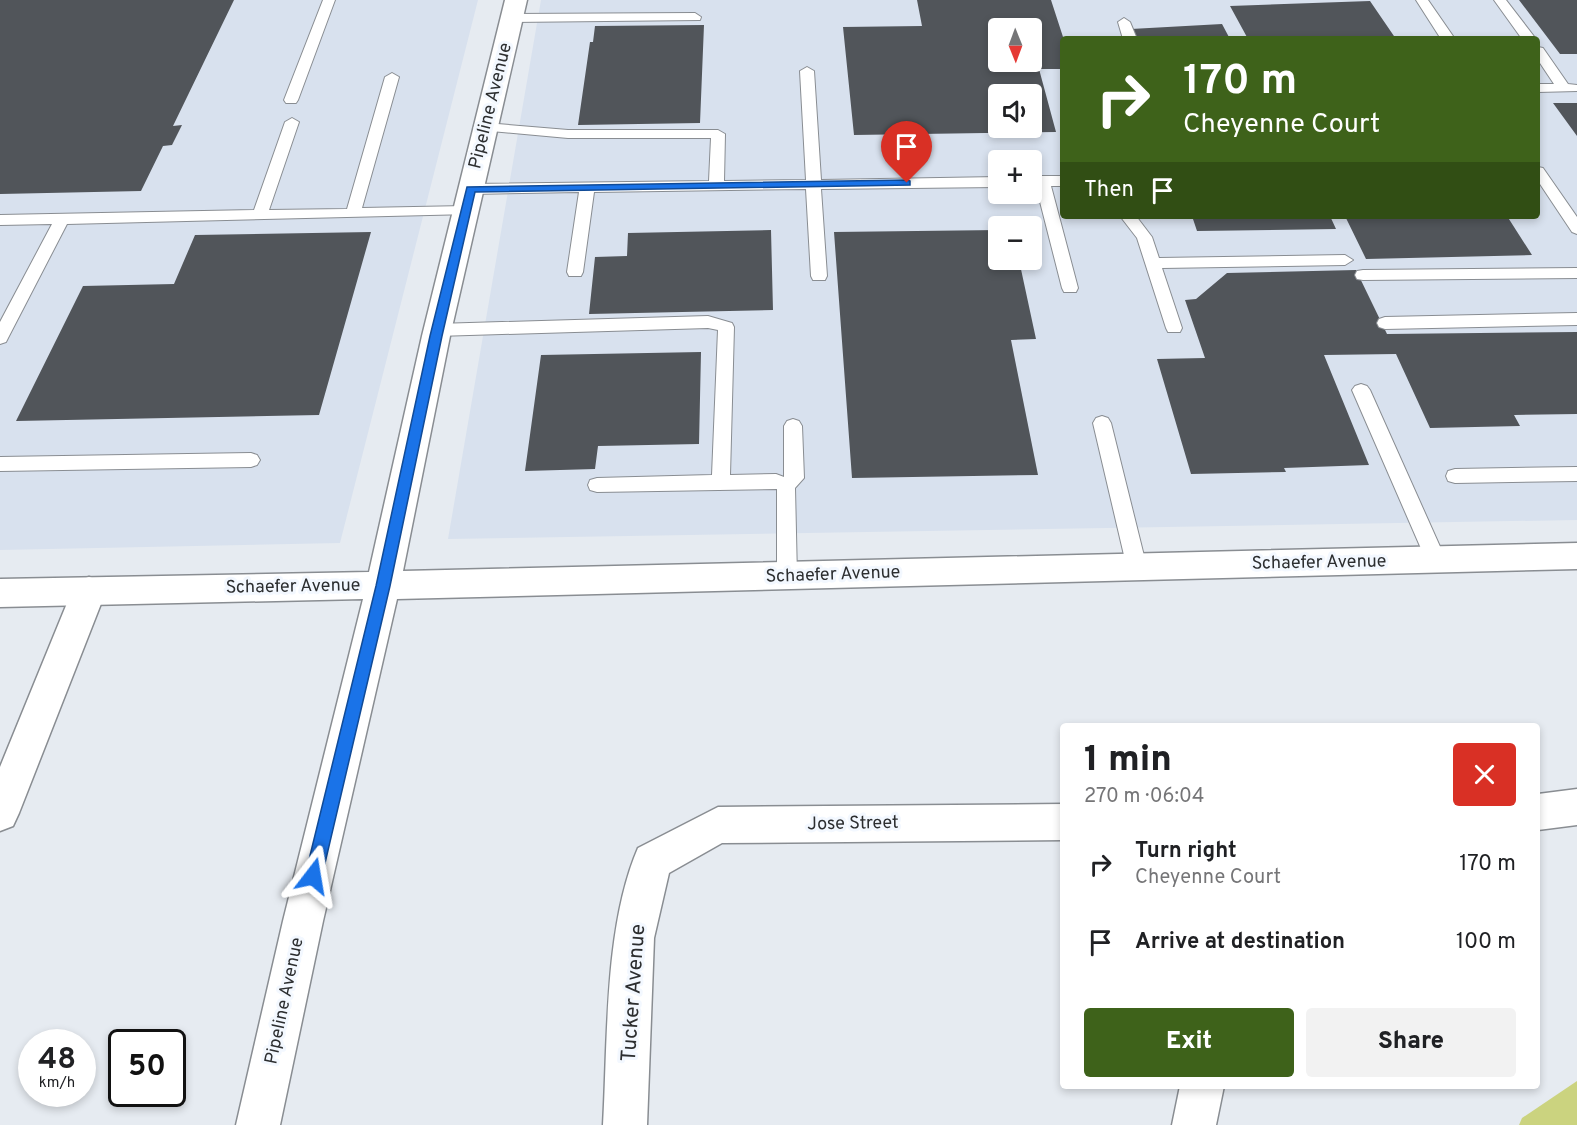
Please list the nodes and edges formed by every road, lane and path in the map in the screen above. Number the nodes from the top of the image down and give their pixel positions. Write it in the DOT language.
graph roads {
  1 [pos="329,0"];
  2 [pos="1422,0"];
  3 [pos="1500,0"];
  4 [pos="514,9"];
  5 [pos="695,17"];
  6 [pos="1124,22"];
  7 [pos="1129,36"];
  8 [pos="1446,36"];
  9 [pos="1527,36"];
  10 [pos="1540,53"];
  11 [pos="807,71"];
  12 [pos="392,77"];
  13 [pos="1540,88"];
  14 [pos="1571,88"];
  15 [pos="291,100"];
  16 [pos="292,122"];
  17 [pos="485,127"];
  18 [pos="1540,174"];
  19 [pos="1042,181"];
  20 [pos="1060,181"];
  21 [pos="988,182"];
  22 [pos="814,184"];
  23 [pos="716,186"];
  24 [pos="587,188"];
  25 [pos="1042,197"];
  26 [pos="468,200"];
  27 [pos="353,213"];
  28 [pos="260,215"];
  29 [pos="62,219"];
  30 [pos="1130,219"];
  31 [pos="0,220"];
  32 [pos="1577,229"];
  33 [pos="1345,260"];
  34 [pos="1153,263"];
  35 [pos="575,272"];
  36 [pos="1577,273"];
  37 [pos="1363,275"];
  38 [pos="819,276"];
  39 [pos="1070,288"];
  40 [pos="1577,319"];
  41 [pos="1385,323"];
  42 [pos="1174,328"];
  43 [pos="437,330"];
  44 [pos="0,338"];
  45 [pos="1361,390"];
  46 [pos="1102,423"];
  47 [pos="793,426"];
  48 [pos="251,460"];
  49 [pos="0,464"];
  50 [pos="1577,474"];
  51 [pos="1455,476"];
  52 [pos="722,482"];
  53 [pos="597,484"];
  54 [pos="786,485"];
  55 [pos="1577,556"];
  56 [pos="1436,560"];
  57 [pos="1137,568"];
  58 [pos="787,576"];
  59 [pos="383,586"];
  60 [pos="89,591"];
  61 [pos="0,593"];
  62 [pos="1577,807"];
  63 [pos="1540,812"];
  64 [pos="0,813"];
  65 [pos="1060,822"];
  66 [pos="652,861"];
  67 [pos="1201,1089"];
  68 [pos="258,1125"];
  69 [pos="625,1125"];
  70 [pos="1194,1125"];
  1 -- 15 [label="lane"];
  2 -- 8 [label="lane"];
  3 -- 9 [label="lane"];
  4 -- 5 [label="lane"];
  4 -- 17 [label="main road, Pipeline Avenue"];
  6 -- 7 [label="lane"];
  10 -- 14 [label="lane"];
  11 -- 22 [label="lane"];
  12 -- 27 [label="lane"];
  13 -- 14 [label="lane"];
  16 -- 28 [label="lane"];
  17 -- 23 [label="lane"];
  17 -- 26 [label="main road, Pipeline Avenue"];
  18 -- 32 [label="lane"];
  19 -- 20 [label="lane"];
  21 -- 22 [label="lane"];
  22 -- 23 [label="lane"];
  22 -- 38 [label="lane"];
  23 -- 24 [label="lane"];
  24 -- 26 [label="lane"];
  24 -- 35 [label="lane"];
  25 -- 39 [label="lane"];
  26 -- 27 [label="lane"];
  26 -- 43 [label="main road, Pipeline Avenue"];
  27 -- 28 [label="lane"];
  28 -- 29 [label="lane"];
  29 -- 31 [label="lane"];
  29 -- 44 [label="lane"];
  30 -- 34 [label="lane"];
  33 -- 34 [label="lane"];
  34 -- 42 [label="lane"];
  36 -- 37 [label="lane"];
  40 -- 41 [label="lane"];
  43 -- 52 [label="lane"];
  43 -- 59 [label="main road, Pipeline Avenue"];
  45 -- 56 [label="lane"];
  46 -- 57 [label="lane"];
  47 -- 54 [label="lane"];
  48 -- 49 [label="lane"];
  50 -- 51 [label="lane"];
  52 -- 53 [label="lane"];
  52 -- 54 [label="lane"];
  54 -- 58 [label="lane"];
  55 -- 56 [label="main road, Schaefer Avenue"];
  56 -- 57 [label="main road, Schaefer Avenue"];
  57 -- 58 [label="main road, Schaefer Avenue"];
  58 -- 59 [label="main road, Schaefer Avenue"];
  59 -- 60 [label="main road, Schaefer Avenue"];
  59 -- 68 [label="main road, Pipeline Avenue"];
  60 -- 61 [label="main road, Schaefer Avenue"];
  60 -- 64 [label="main road"];
  62 -- 63 [label="main road"];
  65 -- 66 [label="main road, Jose Street"];
  66 -- 69 [label="main road, Tucker Avenue"];
  67 -- 70 [label="main road"];
}
